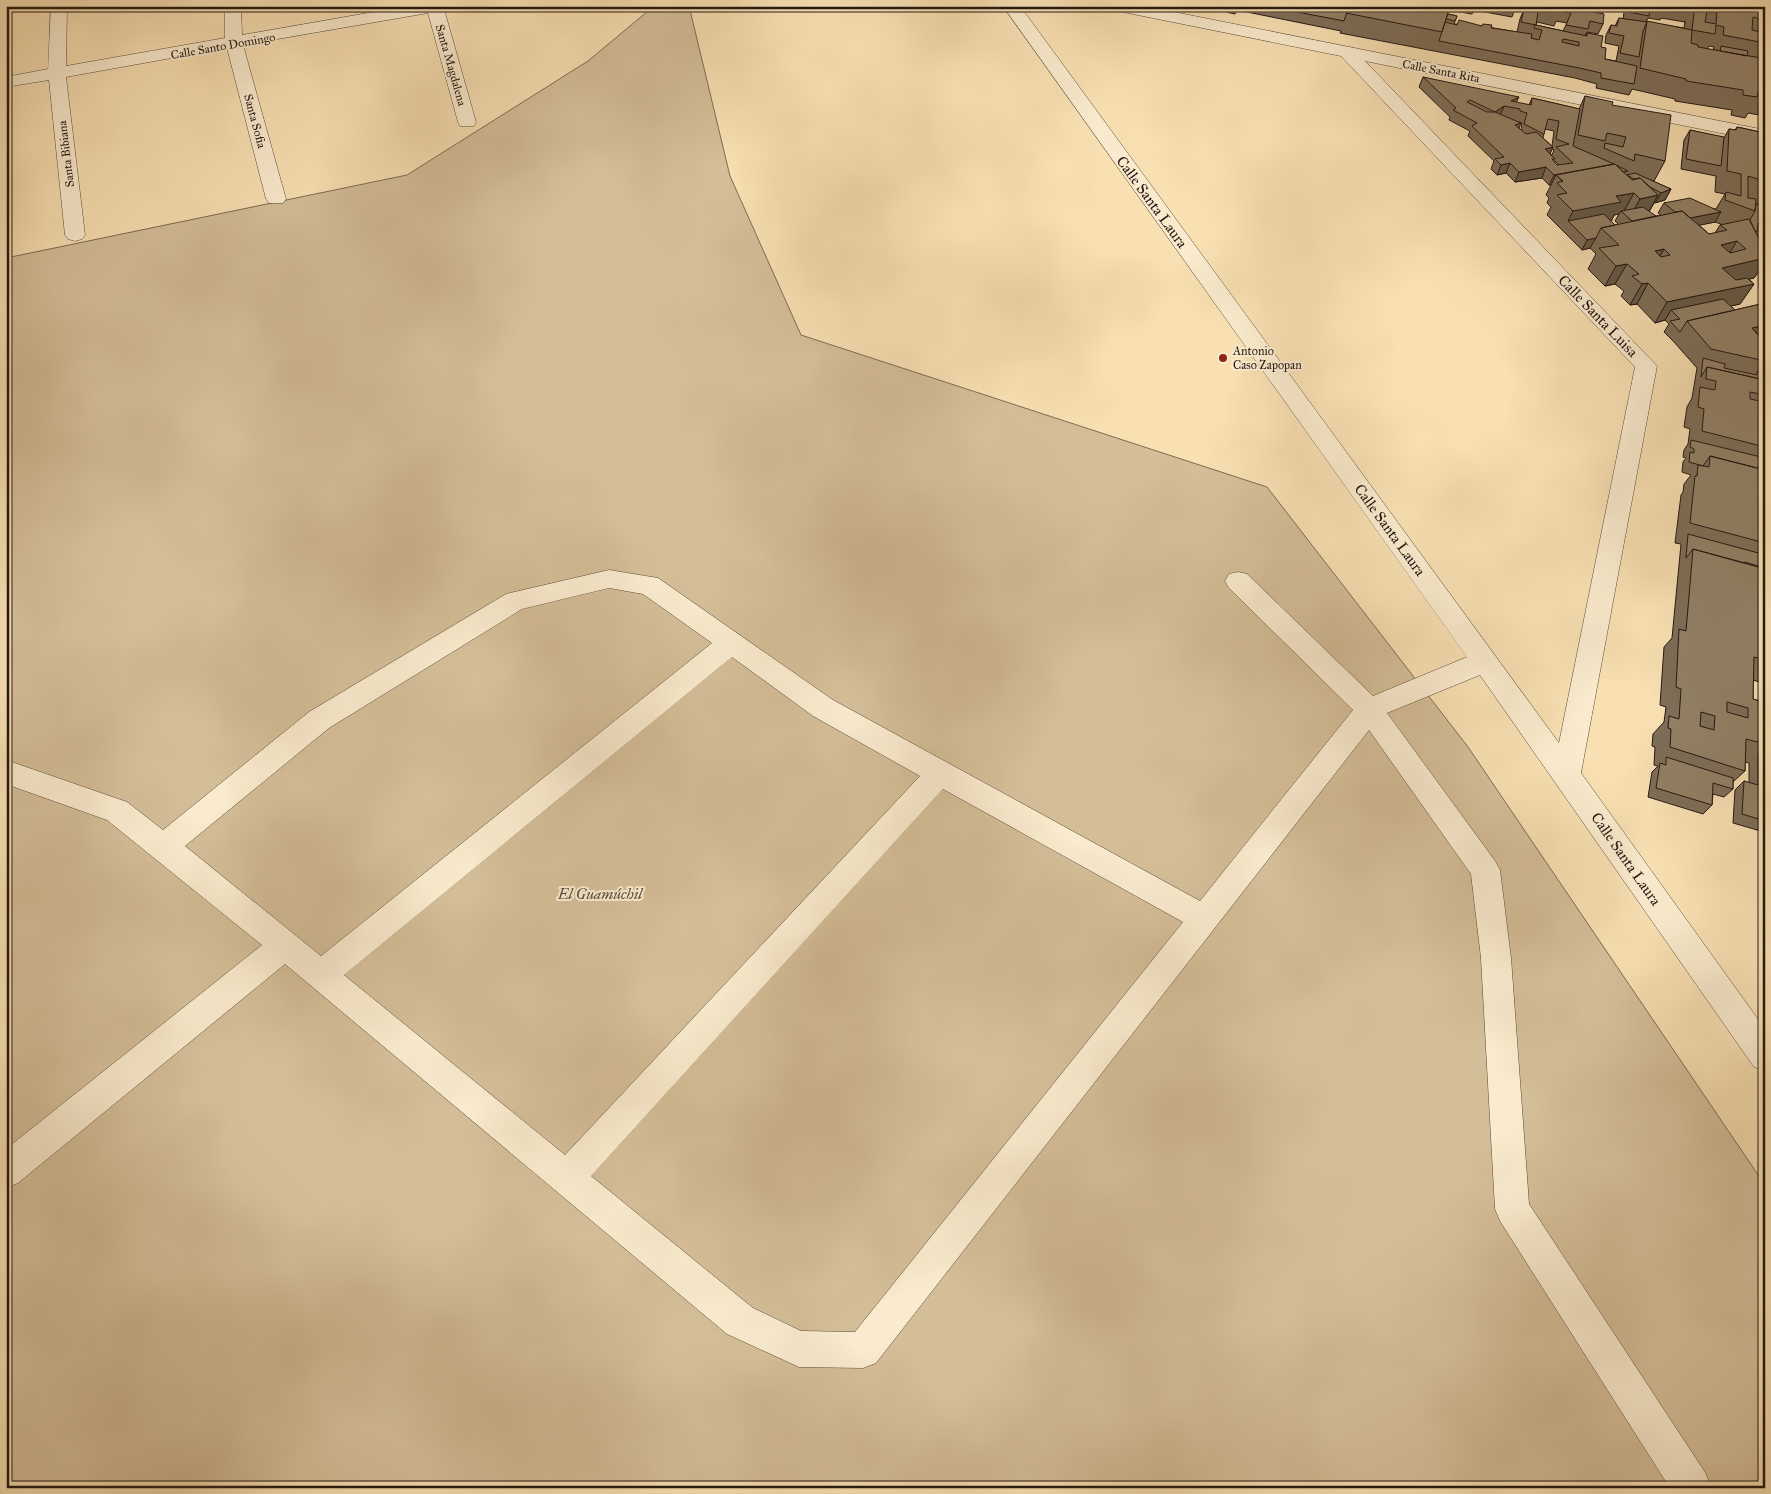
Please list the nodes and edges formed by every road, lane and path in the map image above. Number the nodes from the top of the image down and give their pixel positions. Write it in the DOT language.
graph roads {
  1 [pos="59,6"];
  2 [pos="233,6"];
  3 [pos="1011,6"];
  4 [pos="1118,6"];
  5 [pos="436,7"];
  6 [pos="234,44"];
  7 [pos="1346,51"];
  8 [pos="57,74"];
  9 [pos="6,82"];
  10 [pos="467,122"];
  11 [pos="1765,136"];
  12 [pos="276,198"];
  13 [pos="75,235"];
  14 [pos="1238,581"];
  15 [pos="731,643"];
  16 [pos="1485,661"];
  17 [pos="1369,708"];
  18 [pos="6,772"];
  19 [pos="940,773"];
  20 [pos="1567,775"];
  21 [pos="164,846"];
  22 [pos="1204,918"];
  23 [pos="285,945"];
  24 [pos="321,975"];
  25 [pos="1765,1056"];
  26 [pos="6,1171"];
  27 [pos="567,1177"];
  28 [pos="1692,1488"];
  1 -- 8 [label="street, Santa Bibiana"];
  2 -- 6 [label="street, Santa Sofia"];
  3 -- 16 [label="street, Calle Santa Laura"];
  4 -- 7 [label="street, Calle Santa Rita"];
  5 -- 6 [label="street, Calle Santo Domingo"];
  5 -- 10 [label="street, Santa Magdalena"];
  6 -- 8 [label="street, Calle Santo Domingo"];
  6 -- 12 [label="street, Santa Sofia"];
  7 -- 11 [label="street, Calle Santa Rita"];
  7 -- 20 [label="street, Calle Santa Luisa"];
  8 -- 9 [label="street, Calle Santo Domingo"];
  8 -- 13 [label="street, Santa Bibiana"];
  14 -- 17 [label="street"];
  15 -- 19 [label="street"];
  15 -- 21 [label="street"];
  15 -- 24 [label="street"];
  16 -- 17 [label="street"];
  16 -- 20 [label="street, Calle Santa Laura"];
  17 -- 22 [label="street"];
  17 -- 28 [label="street"];
  18 -- 21 [label="street"];
  19 -- 22 [label="street"];
  19 -- 27 [label="street"];
  20 -- 25 [label="street, Calle Santa Laura"];
  21 -- 23 [label="street"];
  22 -- 27 [label="street"];
  23 -- 24 [label="street"];
  23 -- 26 [label="street"];
  24 -- 27 [label="street"];
}
